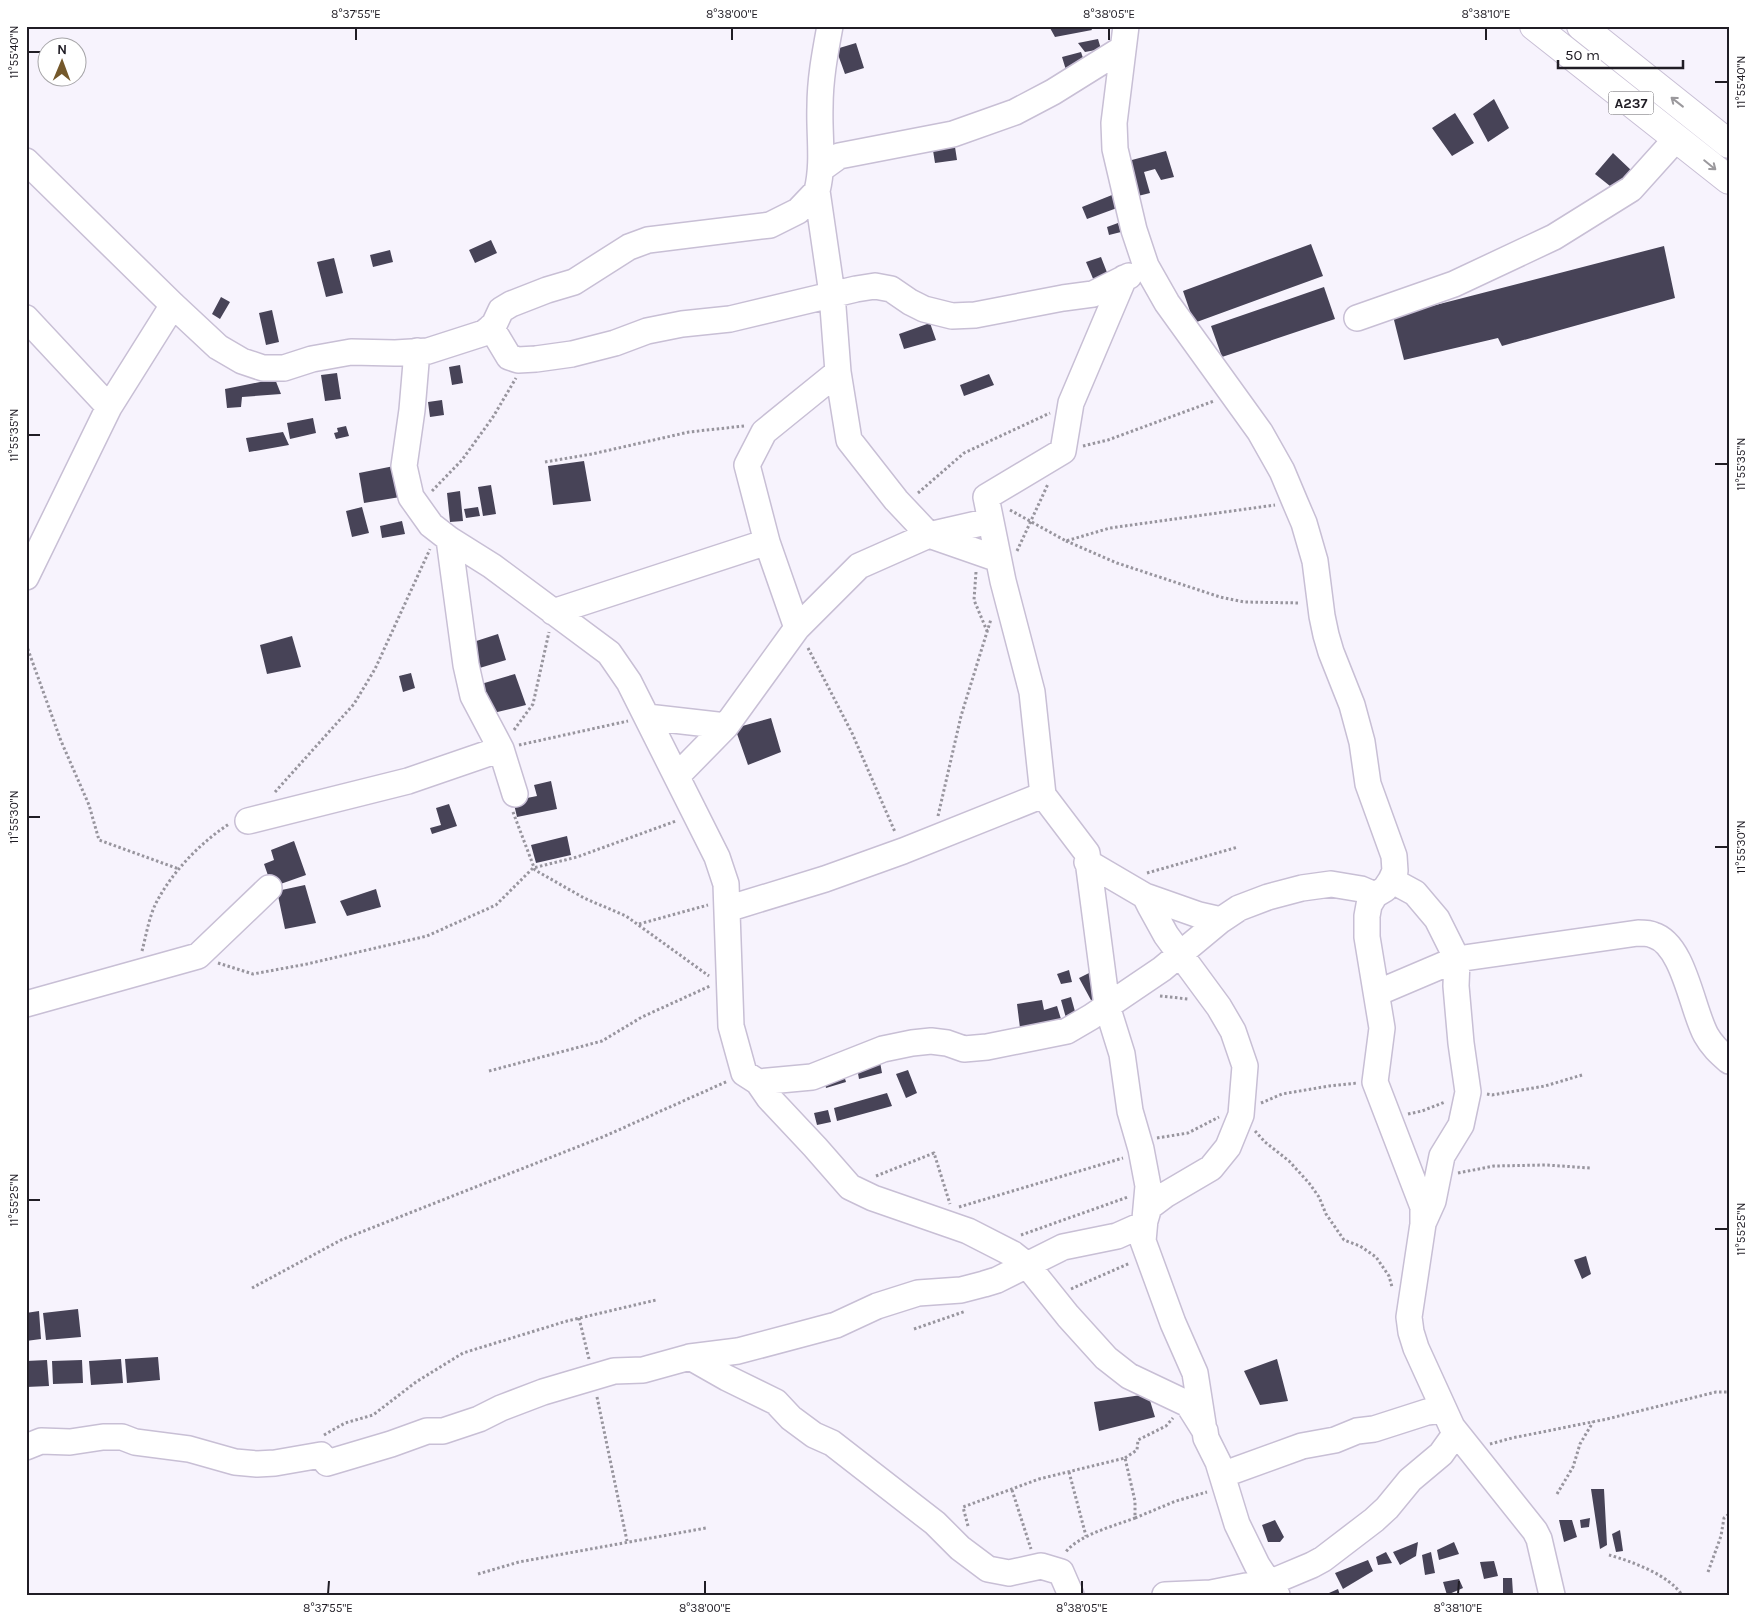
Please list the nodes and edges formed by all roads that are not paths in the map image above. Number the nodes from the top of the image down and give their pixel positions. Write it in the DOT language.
graph roads {
  1 [pos="830,26"];
  2 [pos="1534,26"];
  3 [pos="1581,26"];
  4 [pos="1124,37"];
  5 [pos="1676,139"];
  6 [pos="1729,144"];
  7 [pos="26,161"];
  8 [pos="825,166"];
  9 [pos="1729,180"];
  10 [pos="1146,266"];
  11 [pos="1124,278"];
  12 [pos="832,294"];
  13 [pos="173,305"];
  14 [pos="1357,318"];
  15 [pos="28,325"];
  16 [pos="491,327"];
  17 [pos="417,351"];
  18 [pos="838,372"];
  19 [pos="109,407"];
  20 [pos="990,521"];
  21 [pos="444,534"];
  22 [pos="928,535"];
  23 [pos="766,542"];
  24 [pos="993,564"];
  25 [pos="26,577"];
  26 [pos="553,612"];
  27 [pos="797,628"];
  28 [pos="647,717"];
  29 [pos="726,726"];
  30 [pos="501,749"];
  31 [pos="677,776"];
  32 [pos="514,791"];
  33 [pos="1043,795"];
  34 [pos="248,821"];
  35 [pos="1087,862"];
  36 [pos="269,888"];
  37 [pos="1383,888"];
  38 [pos="1145,896"];
  39 [pos="727,904"];
  40 [pos="1221,920"];
  41 [pos="1181,954"];
  42 [pos="1457,959"];
  43 [pos="1377,993"];
  44 [pos="1117,999"];
  45 [pos="26,1004"];
  46 [pos="1729,1061"];
  47 [pos="751,1078"];
  48 [pos="1144,1224"];
  49 [pos="1423,1224"];
  50 [pos="1027,1265"];
  51 [pos="690,1357"];
  52 [pos="1193,1401"];
  53 [pos="1443,1410"];
  54 [pos="1456,1432"];
  55 [pos="26,1447"];
  56 [pos="1224,1481"];
  57 [pos="1066,1584"];
  58 [pos="1273,1589"];
  59 [pos="1166,1595"];
  60 [pos="1552,1595"];
  1 -- 8 [label="street"];
  2 -- 5 [label="highway, A237"];
  6 -- 3 [label="highway, A237, one-way"];
  4 -- 8 [label="street"];
  4 -- 10 [label="street"];
  5 -- 9 [label="highway, A237, one-way"];
  5 -- 14 [label="street"];
  7 -- 13 [label="street"];
  8 -- 12 [label="street"];
  8 -- 16 [label="street"];
  10 -- 11 [label="street"];
  10 -- 37 [label="street"];
  11 -- 12 [label="street"];
  11 -- 20 [label="street"];
  12 -- 16 [label="street"];
  12 -- 18 [label="street"];
  13 -- 17 [label="street"];
  13 -- 19 [label="street"];
  15 -- 19 [label="street"];
  16 -- 17 [label="street"];
  17 -- 21 [label="street"];
  18 -- 22 [label="street"];
  18 -- 23 [label="street"];
  19 -- 25 [label="street"];
  20 -- 22 [label="street"];
  20 -- 24 [label="street"];
  21 -- 26 [label="street"];
  21 -- 30 [label="street"];
  22 -- 24 [label="street"];
  22 -- 27 [label="street"];
  23 -- 26 [label="street"];
  23 -- 27 [label="street"];
  24 -- 33 [label="street"];
  26 -- 28 [label="street"];
  27 -- 29 [label="street"];
  28 -- 29 [label="street"];
  28 -- 31 [label="street"];
  29 -- 31 [label="street"];
  30 -- 32 [label="street"];
  30 -- 34 [label="street"];
  31 -- 39 [label="street"];
  33 -- 35 [label="street"];
  33 -- 39 [label="street"];
  35 -- 38 [label="street"];
  35 -- 44 [label="street"];
  36 -- 45 [label="street"];
  37 -- 40 [label="street"];
  37 -- 42 [label="street"];
  37 -- 43 [label="street"];
  38 -- 40 [label="street"];
  38 -- 41 [label="street"];
  39 -- 47 [label="street"];
  40 -- 41 [label="street"];
  41 -- 44 [label="street"];
  41 -- 48 [label="street"];
  42 -- 43 [label="street"];
  42 -- 46 [label="street"];
  42 -- 49 [label="street"];
  43 -- 49 [label="street"];
  44 -- 47 [label="street"];
  44 -- 48 [label="street"];
  47 -- 50 [label="street"];
  48 -- 50 [label="street"];
  48 -- 52 [label="street"];
  49 -- 53 [label="street"];
  50 -- 51 [label="street"];
  50 -- 52 [label="street"];
  51 -- 55 [label="street"];
  51 -- 57 [label="street"];
  52 -- 56 [label="street"];
  53 -- 54 [label="street"];
  53 -- 56 [label="street"];
  54 -- 58 [label="street"];
  54 -- 60 [label="street"];
  56 -- 58 [label="street"];
  58 -- 59 [label="street"];
}
